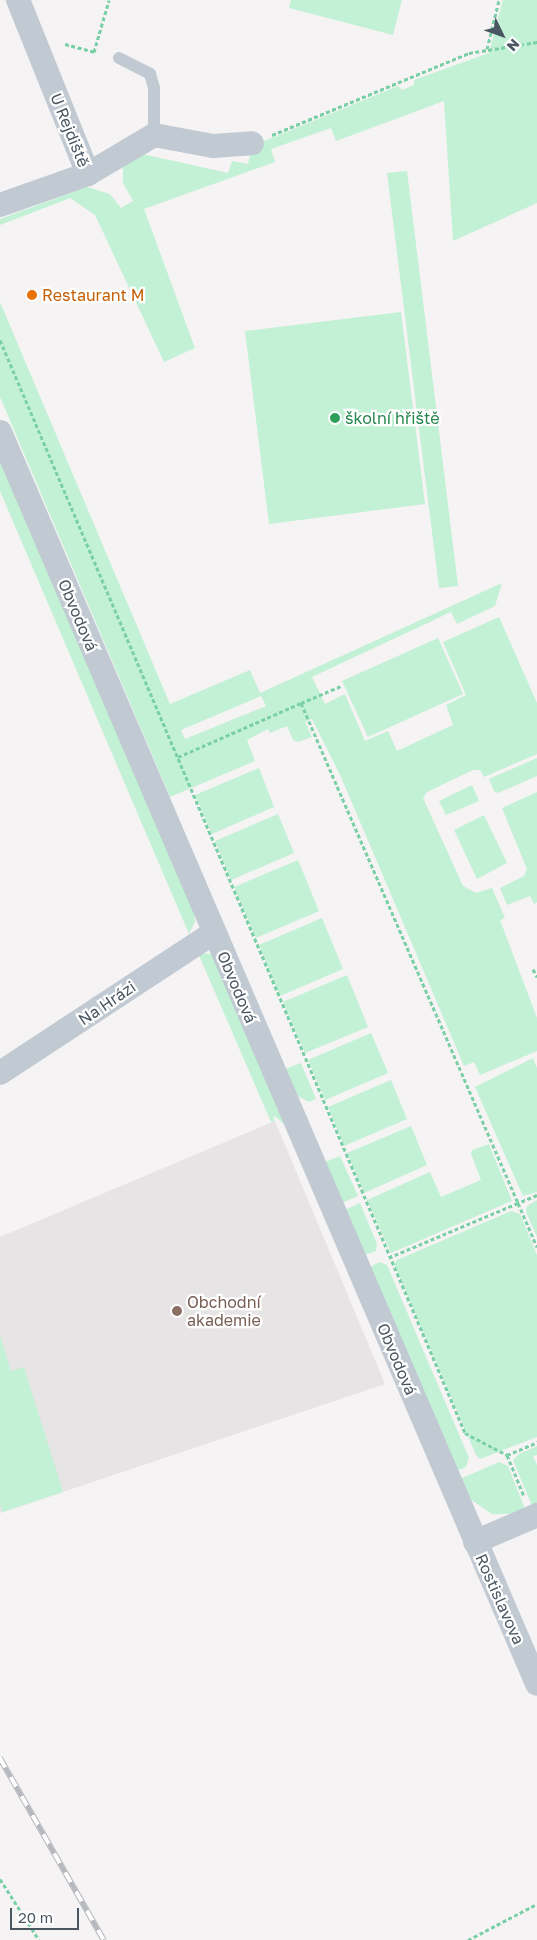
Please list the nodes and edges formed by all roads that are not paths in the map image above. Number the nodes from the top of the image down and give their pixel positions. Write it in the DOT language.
graph roads {
  1 [pos="18,0"];
  2 [pos="119,58"];
  3 [pos="154,134"];
  4 [pos="252,143"];
  5 [pos="88,174"];
  6 [pos="0,205"];
  7 [pos="0,432"];
  8 [pos="213,932"];
  9 [pos="0,1073"];
  10 [pos="531,1506"];
  11 [pos="475,1542"];
  12 [pos="537,1684"];
  1 -- 5 [label="street, U Rejdiště"];
  2 -- 3 [label="lane"];
  3 -- 4 [label="street"];
  3 -- 5 [label="street"];
  5 -- 6 [label="street, U Rejdiště"];
  7 -- 8 [label="street, Obvodová"];
  8 -- 9 [label="street, Na Hrázi"];
  8 -- 11 [label="street, Obvodová"];
  10 -- 11 [label="street"];
  11 -- 12 [label="street, Rostislavova"];
}
